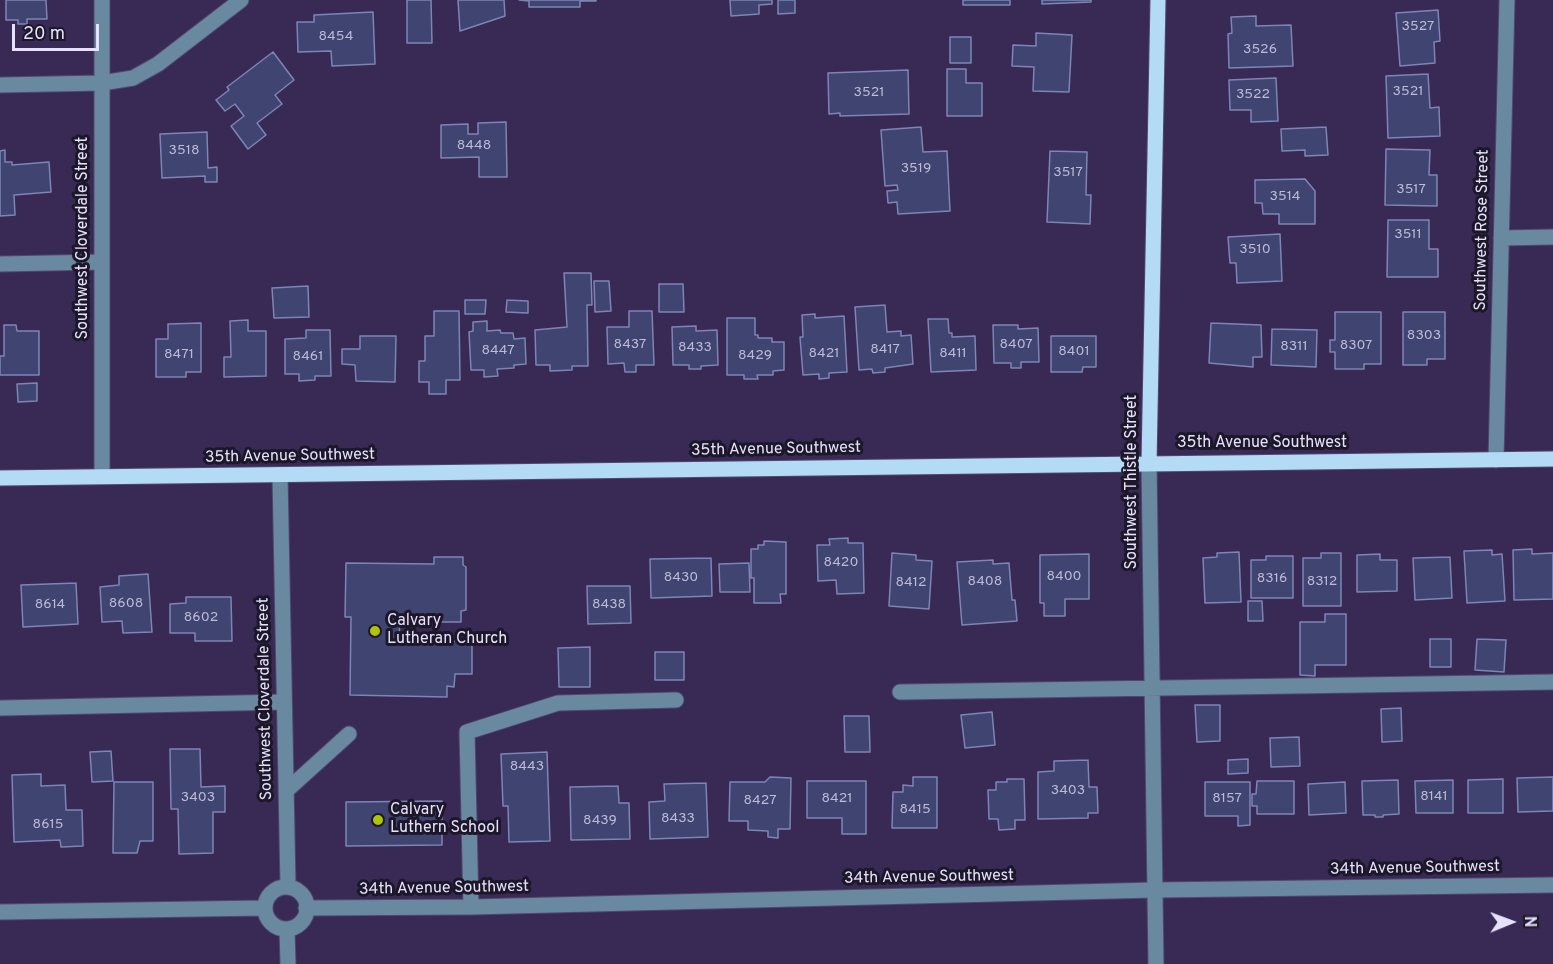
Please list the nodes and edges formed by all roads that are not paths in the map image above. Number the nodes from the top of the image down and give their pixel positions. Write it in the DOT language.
graph roads {
  1 [pos="102,0"];
  2 [pos="241,0"];
  3 [pos="1158,0"];
  4 [pos="1507,0"];
  5 [pos="102,83"];
  6 [pos="0,85"];
  7 [pos="1553,237"];
  8 [pos="1501,238"];
  9 [pos="102,262"];
  10 [pos="0,264"];
  11 [pos="1553,459"];
  12 [pos="1496,460"];
  13 [pos="1149,463"];
  14 [pos="280,475"];
  15 [pos="102,476"];
  16 [pos="0,478"];
  17 [pos="1553,682"];
  18 [pos="1152,688"];
  19 [pos="900,692"];
  20 [pos="676,700"];
  21 [pos="284,702"];
  22 [pos="0,708"];
  23 [pos="349,734"];
  24 [pos="286,791"];
  25 [pos="1553,885"];
  26 [pos="288,886"];
  27 [pos="1155,891"];
  28 [pos="471,907"];
  29 [pos="265,908"];
  30 [pos="306,908"];
  31 [pos="0,912"];
  32 [pos="287,929"];
  33 [pos="288,964"];
  34 [pos="1156,964"];
  1 -- 5 [label="street, Southwest Cloverdale Street"];
  2 -- 5 [label="street"];
  3 -- 13 [label="main road, Southwest Thistle Street"];
  4 -- 8 [label="street, Southwest Rose Street"];
  5 -- 6 [label="street"];
  5 -- 9 [label="street, Southwest Cloverdale Street"];
  7 -- 8 [label="street"];
  8 -- 12 [label="street, Southwest Rose Street"];
  9 -- 10 [label="street"];
  9 -- 15 [label="street, Southwest Cloverdale Street"];
  11 -- 12 [label="main road, 35th Avenue Southwest"];
  12 -- 13 [label="main road, 35th Avenue Southwest"];
  13 -- 14 [label="main road, 35th Avenue Southwest"];
  13 -- 18 [label="street, Southwest Thistle Street"];
  14 -- 15 [label="main road, 35th Avenue Southwest"];
  14 -- 21 [label="street, Southwest Cloverdale Street"];
  15 -- 16 [label="main road, 35th Avenue Southwest"];
  17 -- 18 [label="street"];
  18 -- 19 [label="street"];
  18 -- 27 [label="street, Southwest Thistle Street"];
  20 -- 28 [label="street"];
  21 -- 22 [label="street"];
  21 -- 24 [label="street, Southwest Cloverdale Street"];
  23 -- 24 [label="street"];
  24 -- 26 [label="street, Southwest Cloverdale Street"];
  25 -- 27 [label="street, 34th Avenue Southwest"];
  26 -- 29 [label="street"];
  26 -- 30 [label="street"];
  27 -- 28 [label="street, 34th Avenue Southwest"];
  27 -- 34 [label="street, Southwest Thistle Street"];
  28 -- 30 [label="street, 34th Avenue Southwest"];
  29 -- 31 [label="street"];
  29 -- 32 [label="street"];
  30 -- 32 [label="street"];
  32 -- 33 [label="street"];
}
